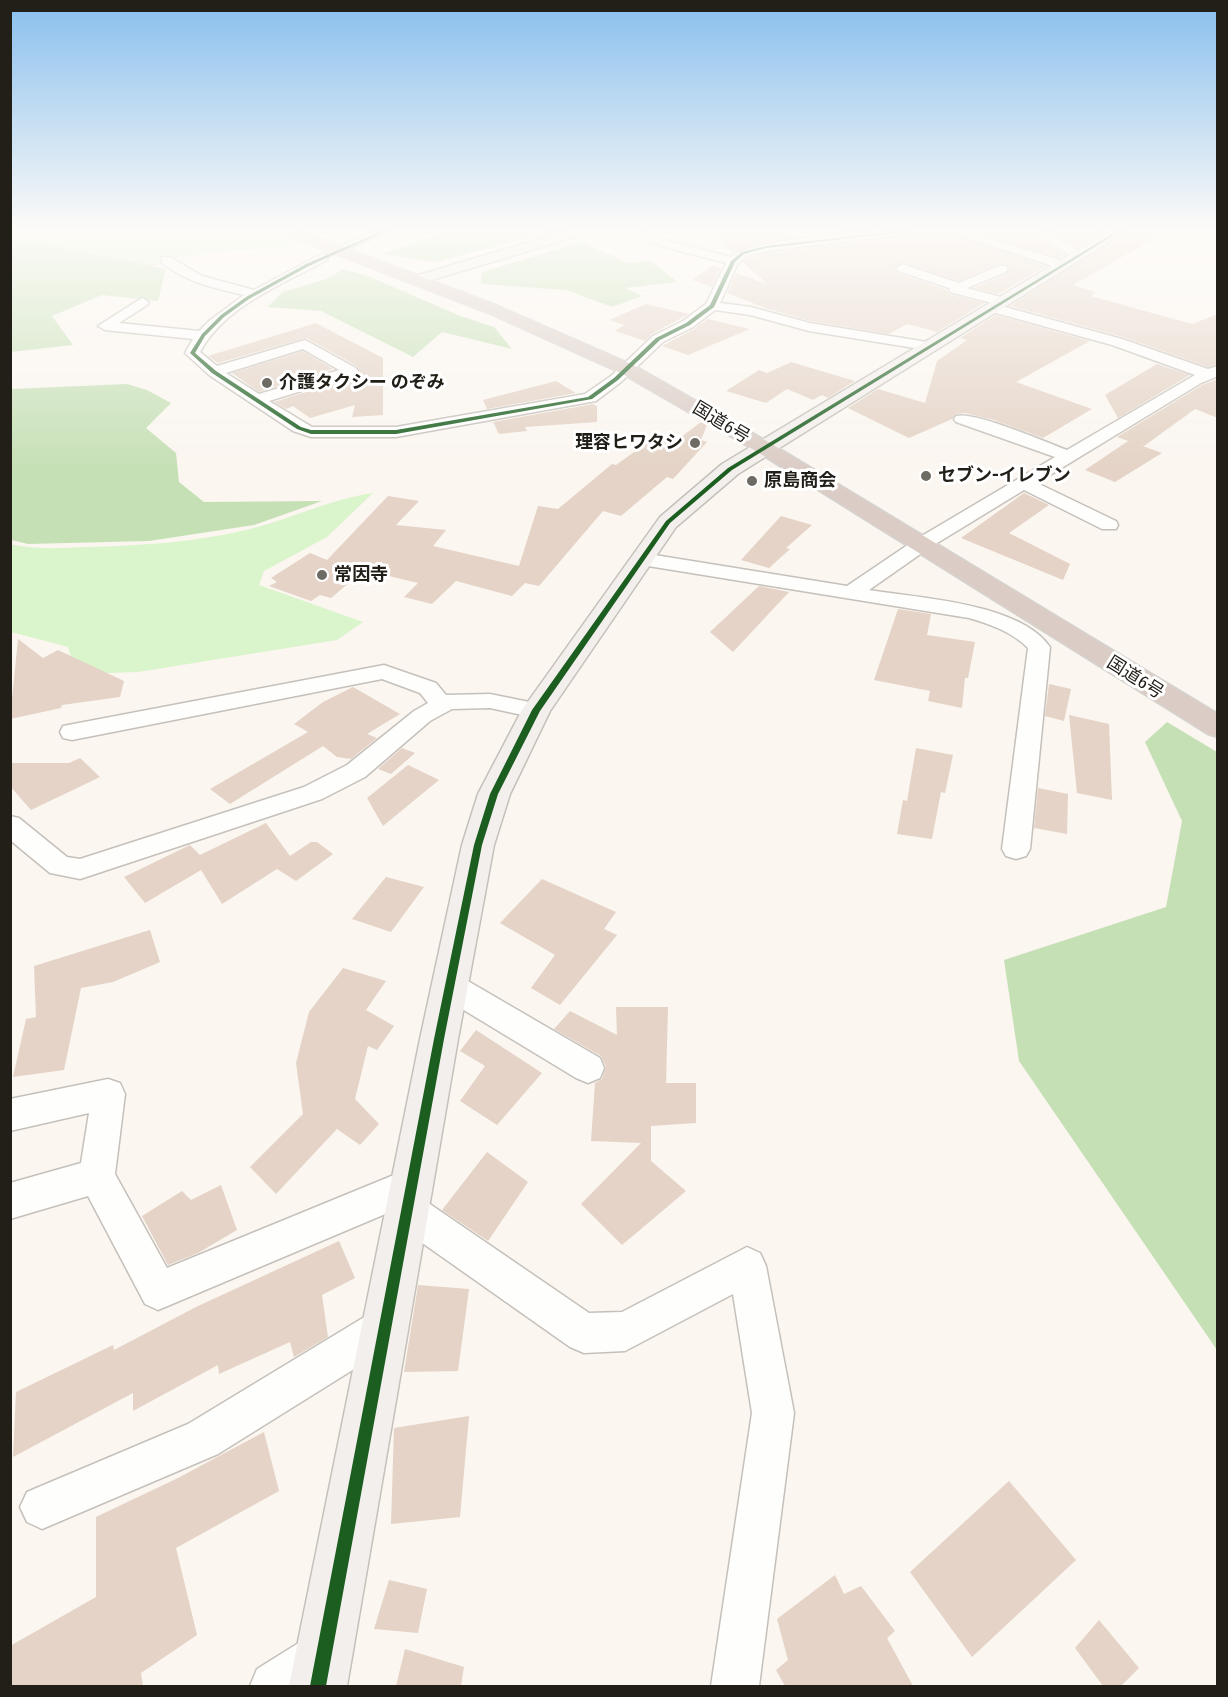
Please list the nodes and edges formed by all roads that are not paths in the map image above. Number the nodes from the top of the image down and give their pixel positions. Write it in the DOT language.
graph roads {
  1 [pos="129,310"];
  2 [pos="230,310"];
  3 [pos="495,310"];
  4 [pos="706,310"];
  5 [pos="745,310"];
  6 [pos="990,310"];
  7 [pos="1015,310"];
  8 [pos="202,336"];
  9 [pos="933,347"];
  10 [pos="627,369"];
  11 [pos="214,372"];
  12 [pos="1207,375"];
  13 [pos="1218,387"];
  14 [pos="257,400"];
  15 [pos="962,419"];
  16 [pos="763,447"];
  17 [pos="1068,456"];
  18 [pos="1023,483"];
  19 [pos="1109,525"];
  20 [pos="922,544"];
  21 [pos="642,559"];
  22 [pos="851,593"];
  23 [pos="442,705"];
  24 [pos="536,710"];
  25 [pos="1218,727"];
  26 [pos="72,732"];
  27 [pos="10,825"];
  28 [pos="1016,849"];
  29 [pos="450,986"];
  30 [pos="588,1068"];
  31 [pos="10,1115"];
  32 [pos="97,1176"];
  33 [pos="409,1198"];
  34 [pos="10,1201"];
  35 [pos="385,1327"];
  36 [pos="42,1507"];
  37 [pos="320,1671"];
  38 [pos="274,1686"];
  39 [pos="735,1686"];
  1 -- 8 [label="street"];
  2 -- 8 [label="street"];
  3 -- 10 [label="highway, 国道6号"];
  4 -- 10 [label="street"];
  5 -- 9 [label="street"];
  6 -- 9 [label="street"];
  7 -- 12 [label="street"];
  8 -- 11 [label="street"];
  9 -- 16 [label="street"];
  10 -- 14 [label="street"];
  10 -- 16 [label="highway, 国道6号"];
  11 -- 14 [label="street"];
  11 -- 14 [label="street"];
  12 -- 13 [label="street"];
  12 -- 17 [label="street"];
  15 -- 17 [label="street"];
  16 -- 20 [label="highway, 国道6号"];
  16 -- 21 [label="street"];
  17 -- 18 [label="street"];
  18 -- 19 [label="street"];
  18 -- 20 [label="street"];
  20 -- 22 [label="street"];
  20 -- 25 [label="highway, 国道6号"];
  21 -- 22 [label="street"];
  21 -- 24 [label="street"];
  22 -- 28 [label="street"];
  23 -- 24 [label="street"];
  23 -- 26 [label="street"];
  23 -- 27 [label="street"];
  24 -- 29 [label="street"];
  29 -- 30 [label="street"];
  29 -- 33 [label="street"];
  31 -- 32 [label="street"];
  32 -- 33 [label="street"];
  32 -- 34 [label="street"];
  33 -- 35 [label="street"];
  33 -- 39 [label="street"];
  35 -- 36 [label="street"];
  35 -- 37 [label="street"];
  37 -- 38 [label="street"];
}
